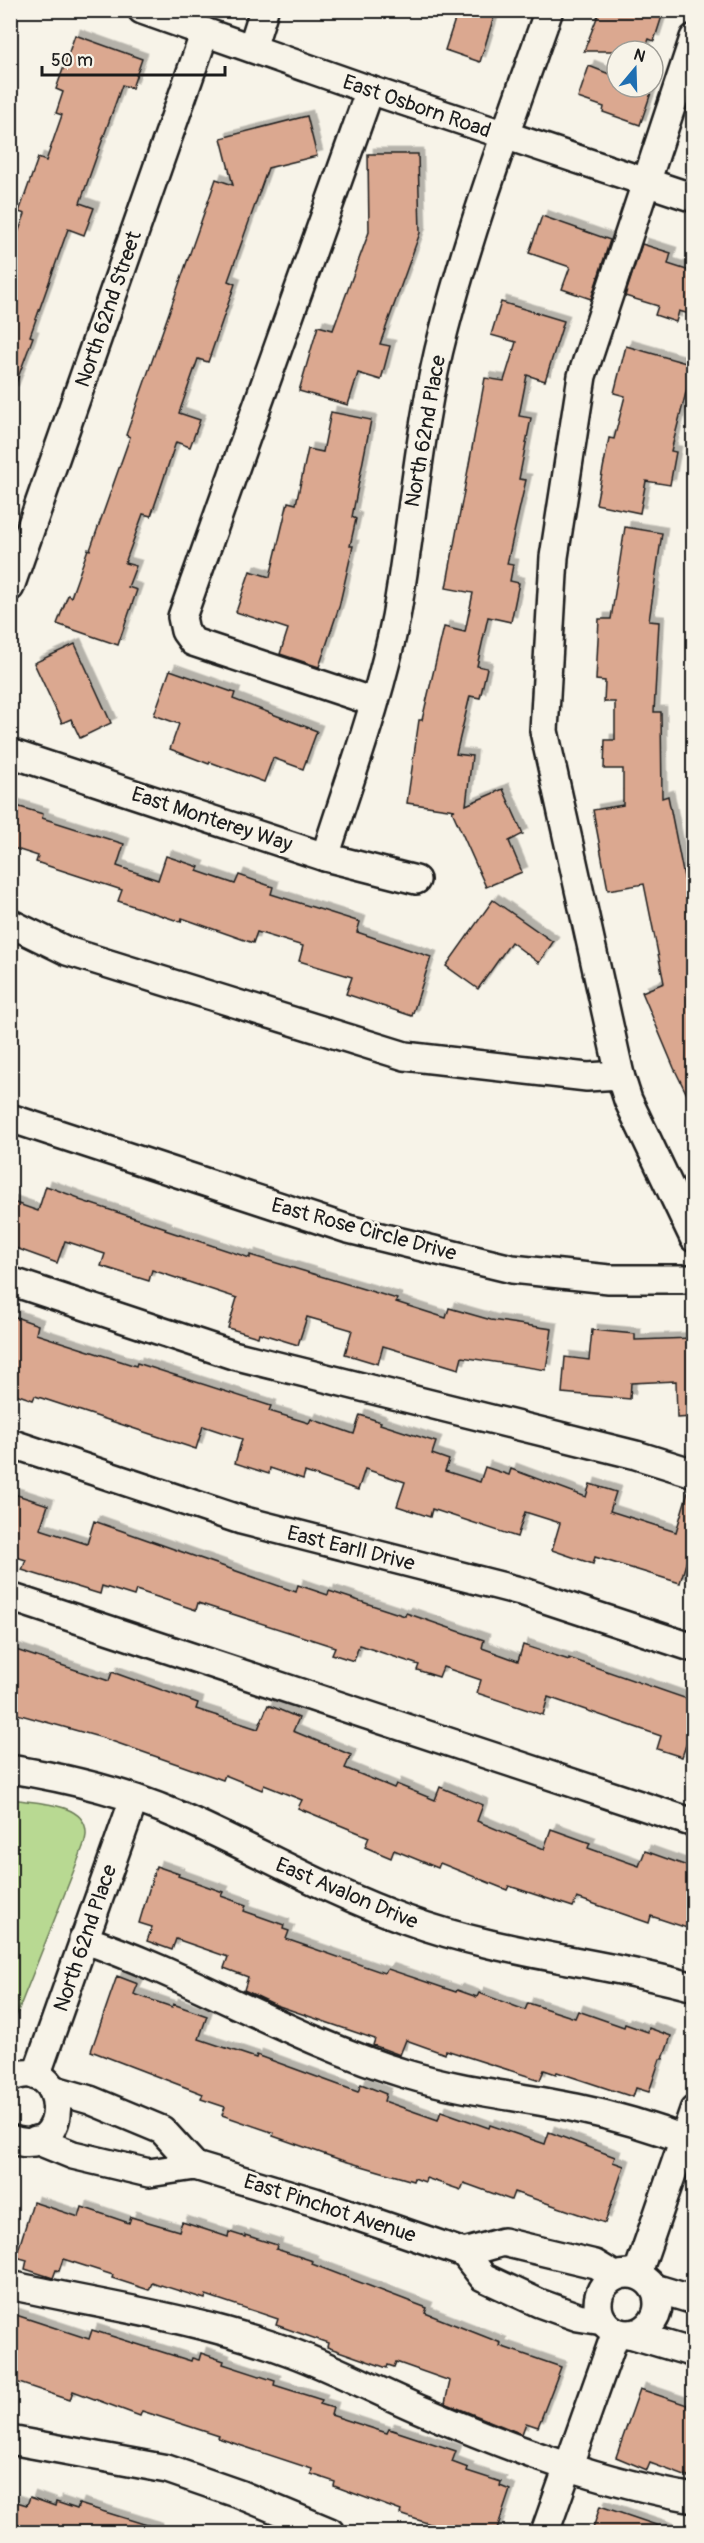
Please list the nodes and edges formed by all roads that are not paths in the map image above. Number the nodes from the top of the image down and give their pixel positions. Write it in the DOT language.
graph roads {
  1 [pos="142,10"];
  2 [pos="264,10"];
  3 [pos="549,10"];
  4 [pos="205,32"];
  5 [pos="693,38"];
  6 [pos="252,48"];
  7 [pos="370,90"];
  8 [pos="506,136"];
  9 [pos="644,183"];
  10 [pos="693,198"];
  11 [pos="10,587"];
  12 [pos="374,702"];
  13 [pos="10,753"];
  14 [pos="326,857"];
  15 [pos="416,880"];
  16 [pos="10,923"];
  17 [pos="620,1075"];
  18 [pos="10,1118"];
  19 [pos="693,1238"];
  20 [pos="693,1279"];
  21 [pos="10,1281"];
  22 [pos="10,1443"];
  23 [pos="693,1473"];
  24 [pos="10,1597"];
  25 [pos="693,1648"];
  26 [pos="10,1769"];
  27 [pos="134,1799"];
  28 [pos="693,1823"];
  29 [pos="83,1939"];
  30 [pos="693,1987"];
  31 [pos="25,2078"];
  32 [pos="693,2110"];
  33 [pos="688,2141"];
  34 [pos="18,2142"];
  35 [pos="195,2166"];
  36 [pos="464,2253"];
  37 [pos="635,2280"];
  38 [pos="10,2285"];
  39 [pos="693,2300"];
  40 [pos="616,2329"];
  41 [pos="693,2353"];
  42 [pos="10,2440"];
  43 [pos="568,2466"];
  44 [pos="693,2498"];
  45 [pos="330,2532"];
  46 [pos="544,2532"];
  1 -- 4 [label="street, East Osborn Road"];
  2 -- 6 [label="street"];
  3 -- 8 [label="street, North 62nd Place"];
  4 -- 6 [label="street, East Osborn Road"];
  4 -- 11 [label="street, North 62nd Street"];
  5 -- 9 [label="street"];
  6 -- 7 [label="street, East Osborn Road"];
  7 -- 8 [label="street, East Osborn Road"];
  7 -- 12 [label="street"];
  8 -- 9 [label="street, East Osborn Road"];
  8 -- 12 [label="street, North 62nd Place"];
  9 -- 10 [label="street, East Osborn Road"];
  9 -- 17 [label="street"];
  12 -- 14 [label="street, North 62nd Place"];
  13 -- 14 [label="street, East Monterey Way"];
  14 -- 15 [label="street, East Monterey Way"];
  16 -- 17 [label="street"];
  17 -- 19 [label="street"];
  18 -- 20 [label="street, East Rose Circle Drive"];
  21 -- 23 [label="street"];
  22 -- 25 [label="street, East Earll Drive"];
  24 -- 28 [label="street"];
  26 -- 27 [label="street, East Avalon Drive"];
  27 -- 29 [label="street, North 62nd Place"];
  27 -- 30 [label="street, East Avalon Drive"];
  29 -- 31 [label="street, North 62nd Place"];
  29 -- 33 [label="street"];
  31 -- 34 [label="street"];
  31 -- 35 [label="street"];
  32 -- 33 [label="street"];
  33 -- 37 [label="street"];
  34 -- 35 [label="street, East Pinchot Avenue"];
  35 -- 36 [label="street, East Pinchot Avenue"];
  36 -- 37 [label="street"];
  36 -- 40 [label="street"];
  37 -- 39 [label="street"];
  37 -- 40 [label="street"];
  37 -- 40 [label="street"];
  38 -- 43 [label="street"];
  40 -- 41 [label="street"];
  40 -- 43 [label="street"];
  42 -- 45 [label="street"];
  43 -- 44 [label="street"];
  43 -- 46 [label="street"];
}
